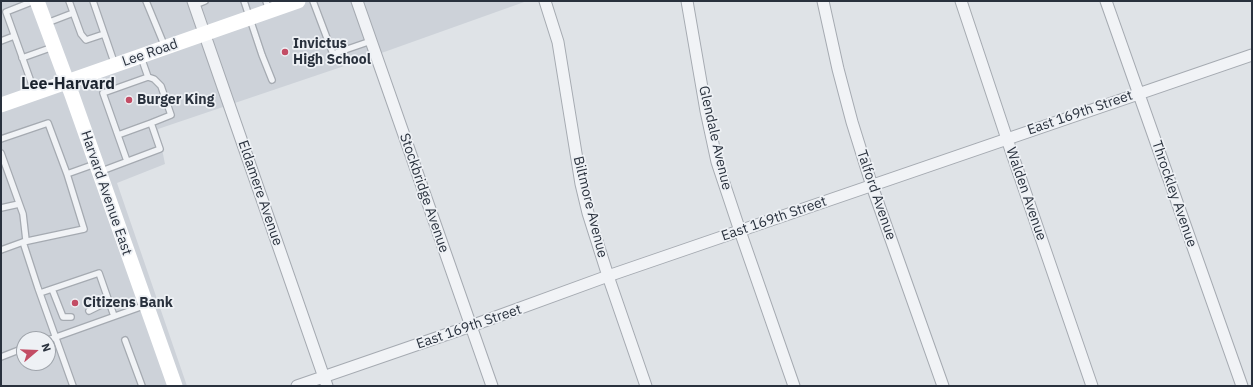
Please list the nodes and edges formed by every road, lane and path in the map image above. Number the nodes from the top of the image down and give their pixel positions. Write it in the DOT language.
graph roads {
  1 [pos="35,1"];
  2 [pos="69,1"];
  3 [pos="93,1"];
  4 [pos="146,1"];
  5 [pos="244,1"];
  6 [pos="298,1"];
  7 [pos="313,1"];
  8 [pos="357,1"];
  9 [pos="545,1"];
  10 [pos="688,1"];
  11 [pos="823,1"];
  12 [pos="962,1"];
  13 [pos="1106,1"];
  14 [pos="198,2"];
  15 [pos="267,6"];
  16 [pos="73,13"];
  17 [pos="250,18"];
  18 [pos="45,24"];
  19 [pos="104,34"];
  20 [pos="205,34"];
  21 [pos="14,36"];
  22 [pos="371,40"];
  23 [pos="1,41"];
  24 [pos="54,47"];
  25 [pos="165,48"];
  26 [pos="1252,55"];
  27 [pos="141,56"];
  28 [pos="22,58"];
  29 [pos="115,65"];
  30 [pos="148,77"];
  31 [pos="272,80"];
  32 [pos="67,82"];
  33 [pos="35,93"];
  34 [pos="1138,94"];
  35 [pos="1,104"];
  36 [pos="151,123"];
  37 [pos="118,135"];
  38 [pos="1007,139"];
  39 [pos="1,140"];
  40 [pos="1,153"];
  41 [pos="126,161"];
  42 [pos="97,168"];
  43 [pos="67,174"];
  44 [pos="872,186"];
  45 [pos="20,204"];
  46 [pos="1,208"];
  47 [pos="740,231"];
  48 [pos="24,241"];
  49 [pos="1,250"];
  50 [pos="608,276"];
  51 [pos="52,289"];
  52 [pos="40,293"];
  53 [pos="109,301"];
  54 [pos="146,305"];
  55 [pos="89,311"];
  56 [pos="114,316"];
  57 [pos="71,317"];
  58 [pos="471,326"];
  59 [pos="54,331"];
  60 [pos="56,336"];
  61 [pos="125,340"];
  62 [pos="16,351"];
  63 [pos="1,357"];
  64 [pos="325,381"];
  65 [pos="73,386"];
  66 [pos="142,386"];
  67 [pos="175,386"];
  68 [pos="297,386"];
  69 [pos="492,386"];
  70 [pos="646,386"];
  71 [pos="794,386"];
  72 [pos="943,386"];
  73 [pos="1092,386"];
  74 [pos="1242,386"];
  1 -- 18 [label="main road, Harvard Avenue East"];
  1 -- 21 [label="lane"];
  2 -- 16 [label="lane"];
  3 -- 19 [label="lane"];
  4 -- 25 [label="lane"];
  5 -- 17 [label="lane"];
  6 -- 15 [label="main road, Lee Road"];
  7 -- 22 [label="lane"];
  8 -- 22 [label="street, Stockbridge Avenue"];
  9 -- 50 [label="street, Biltmore Avenue"];
  10 -- 47 [label="street, Glendale Avenue"];
  11 -- 44 [label="street, Talford Avenue"];
  12 -- 38 [label="street, Walden Avenue"];
  13 -- 34 [label="street, Throckley Avenue"];
  14 -- 20 [label="street, Eldamere Avenue"];
  15 -- 17 [label="main road, Lee Road"];
  16 -- 18 [label="lane"];
  16 -- 19 [label="lane"];
  17 -- 20 [label="main road, Lee Road"];
  17 -- 31 [label="lane"];
  18 -- 24 [label="main road, Harvard Avenue East"];
  19 -- 29 [label="lane"];
  20 -- 25 [label="main road, Lee Road"];
  20 -- 64 [label="street, Eldamere Avenue"];
  21 -- 23 [label="lane"];
  21 -- 28 [label="lane"];
  22 -- 58 [label="street, Stockbridge Avenue"];
  24 -- 28 [label="lane"];
  24 -- 32 [label="main road, Harvard Avenue East"];
  25 -- 27 [label="main road, Lee Road"];
  26 -- 34 [label="street, East 169th Street"];
  27 -- 29 [label="main road, Lee Road"];
  27 -- 30 [label="lane"];
  28 -- 33 [label="lane"];
  29 -- 32 [label="main road, Lee Road"];
  30 -- 36 [label="lane"];
  30 -- 37 [label="lane"];
  32 -- 33 [label="main road, Lee Road"];
  32 -- 42 [label="main road, Harvard Avenue East"];
  33 -- 35 [label="main road, Lee Road"];
  34 -- 38 [label="street, East 169th Street"];
  34 -- 74 [label="street, Throckley Avenue"];
  36 -- 37 [label="lane"];
  36 -- 41 [label="lane"];
  37 -- 41 [label="lane"];
  38 -- 44 [label="street, East 169th Street"];
  38 -- 73 [label="street, Walden Avenue"];
  39 -- 43 [label="lane"];
  40 -- 45 [label="lane"];
  41 -- 42 [label="lane"];
  42 -- 43 [label="lane"];
  42 -- 54 [label="main road, Harvard Avenue East"];
  43 -- 48 [label="lane"];
  44 -- 47 [label="street, East 169th Street"];
  44 -- 72 [label="street, Talford Avenue"];
  45 -- 46 [label="lane"];
  45 -- 48 [label="lane"];
  47 -- 50 [label="street, East 169th Street"];
  47 -- 71 [label="street, Glendale Avenue"];
  48 -- 49 [label="lane"];
  48 -- 52 [label="lane"];
  50 -- 58 [label="street, East 169th Street"];
  50 -- 70 [label="street, Biltmore Avenue"];
  51 -- 52 [label="lane"];
  51 -- 53 [label="lane"];
  51 -- 57 [label="lane"];
  52 -- 59 [label="lane"];
  53 -- 55 [label="lane"];
  53 -- 56 [label="lane"];
  54 -- 56 [label="lane"];
  54 -- 67 [label="main road, Harvard Avenue East"];
  56 -- 60 [label="lane"];
  58 -- 64 [label="street, East 169th Street"];
  58 -- 69 [label="street, Stockbridge Avenue"];
  60 -- 65 [label="lane"];
  61 -- 66 [label="lane"];
  62 -- 63 [label="lane"];
  64 -- 68 [label="street, East 169th Street"];
}
